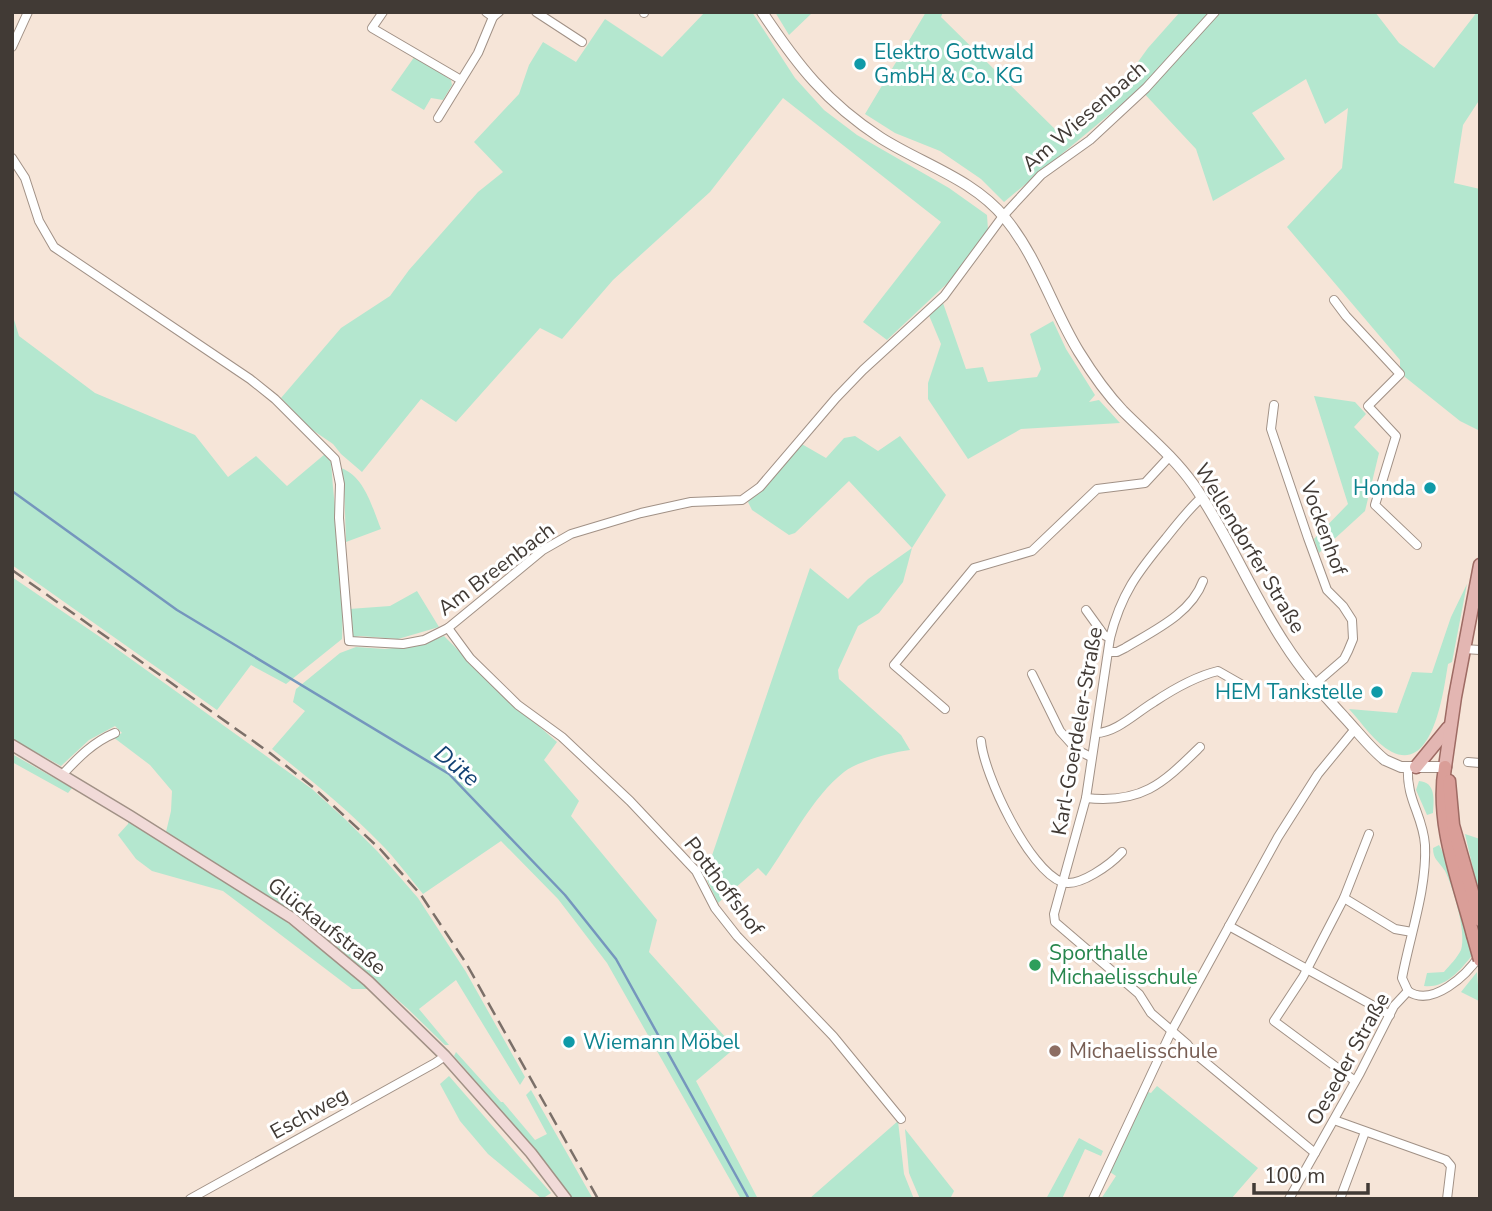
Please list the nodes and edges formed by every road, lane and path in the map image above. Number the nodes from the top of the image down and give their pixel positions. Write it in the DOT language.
graph roads {
  1 [pos="28,12"];
  2 [pos="383,12"];
  3 [pos="536,12"];
  4 [pos="762,12"];
  5 [pos="1215,12"];
  6 [pos="493,14"];
  7 [pos="582,42"];
  8 [pos="12,47"];
  9 [pos="461,80"];
  10 [pos="438,117"];
  11 [pos="12,158"];
  12 [pos="1003,216"];
  13 [pos="1334,300"];
  14 [pos="1274,405"];
  15 [pos="1170,456"];
  16 [pos="1202,497"];
  17 [pos="1417,545"];
  18 [pos="1480,565"];
  19 [pos="1203,581"];
  20 [pos="1086,610"];
  21 [pos="448,628"];
  22 [pos="1110,638"];
  23 [pos="1464,649"];
  24 [pos="1480,650"];
  25 [pos="1109,652"];
  26 [pos="1032,674"];
  27 [pos="1314,684"];
  28 [pos="1245,687"];
  29 [pos="945,709"];
  30 [pos="1450,725"];
  31 [pos="1355,729"];
  32 [pos="115,733"];
  33 [pos="1096,733"];
  34 [pos="981,741"];
  35 [pos="12,745"];
  36 [pos="1200,747"];
  37 [pos="1091,757"];
  38 [pos="1468,762"];
  39 [pos="1480,764"];
  40 [pos="1412,767"];
  41 [pos="1445,767"];
  42 [pos="62,775"];
  43 [pos="1086,799"];
  44 [pos="1369,834"];
  45 [pos="1122,852"];
  46 [pos="1064,883"];
  47 [pos="1344,898"];
  48 [pos="1480,920"];
  49 [pos="1229,926"];
  50 [pos="1412,932"];
  51 [pos="1480,957"];
  52 [pos="1307,970"];
  53 [pos="1408,991"];
  54 [pos="1390,1015"];
  55 [pos="1172,1030"];
  56 [pos="445,1056"];
  57 [pos="1355,1081"];
  58 [pos="901,1119"];
  59 [pos="1334,1120"];
  60 [pos="1365,1132"];
  61 [pos="1315,1153"];
  62 [pos="190,1199"];
  63 [pos="566,1199"];
  64 [pos="1093,1199"];
  65 [pos="1289,1199"];
  66 [pos="1340,1199"];
  67 [pos="1447,1199"];
  1 -- 8 [label="street"];
  2 -- 9 [label="street"];
  3 -- 7 [label="street"];
  4 -- 12 [label="street, Wellendorfer Straße"];
  5 -- 12 [label="street, Am Wiesenbach"];
  6 -- 9 [label="street"];
  9 -- 10 [label="street"];
  11 -- 21 [label="street, Am Breenbach"];
  12 -- 15 [label="street, Wellendorfer Straße"];
  12 -- 21 [label="street, Am Breenbach"];
  13 -- 17 [label="street"];
  14 -- 27 [label="street, Vockenhof"];
  15 -- 16 [label="street, Wellendorfer Straße"];
  15 -- 29 [label="street"];
  16 -- 22 [label="street, Karl-Goerdeler-Straße"];
  16 -- 27 [label="street, Wellendorfer Straße"];
  18 -- 23 [label="main road"];
  19 -- 25 [label="street"];
  20 -- 22 [label="street"];
  21 -- 58 [label="street, Potthoffshof"];
  22 -- 25 [label="street, Karl-Goerdeler-Straße"];
  23 -- 24 [label="street"];
  23 -- 30 [label="main road"];
  25 -- 33 [label="street, Karl-Goerdeler-Straße"];
  26 -- 37 [label="street"];
  27 -- 31 [label="street, Wellendorfer Straße"];
  28 -- 33 [label="street"];
  30 -- 40 [label="main road"];
  30 -- 41 [label="main road"];
  31 -- 40 [label="street, Wellendorfer Straße"];
  31 -- 49 [label="street"];
  32 -- 42 [label="street"];
  33 -- 37 [label="street, Karl-Goerdeler-Straße"];
  34 -- 46 [label="street"];
  35 -- 42 [label="main road, Glückaufstraße"];
  36 -- 43 [label="street"];
  37 -- 43 [label="street, Karl-Goerdeler-Straße"];
  38 -- 39 [label="street"];
  40 -- 41 [label="street, Wellendorfer Straße"];
  40 -- 50 [label="street, Oeseder Straße"];
  41 -- 48 [label="highway"];
  41 -- 51 [label="highway, bridge"];
  42 -- 56 [label="main road, Glückaufstraße"];
  43 -- 46 [label="street, Karl-Goerdeler-Straße"];
  44 -- 47 [label="street"];
  45 -- 46 [label="street"];
  46 -- 55 [label="street, Karl-Goerdeler-Straße"];
  47 -- 50 [label="street"];
  47 -- 52 [label="street"];
  49 -- 52 [label="street"];
  49 -- 55 [label="street"];
  50 -- 53 [label="street, Oeseder Straße"];
  51 -- 53 [label="street"];
  52 -- 54 [label="street"];
  52 -- 57 [label="street"];
  53 -- 54 [label="street, Oeseder Straße"];
  54 -- 57 [label="street, Oeseder Straße"];
  55 -- 61 [label="street"];
  55 -- 64 [label="street"];
  56 -- 62 [label="street, Eschweg"];
  56 -- 63 [label="main road, Glückaufstraße"];
  57 -- 59 [label="street, Oeseder Straße"];
  59 -- 60 [label="street"];
  59 -- 61 [label="street, Oeseder Straße"];
  60 -- 66 [label="street"];
  60 -- 67 [label="street"];
  61 -- 65 [label="street, Oeseder Straße"];
}
